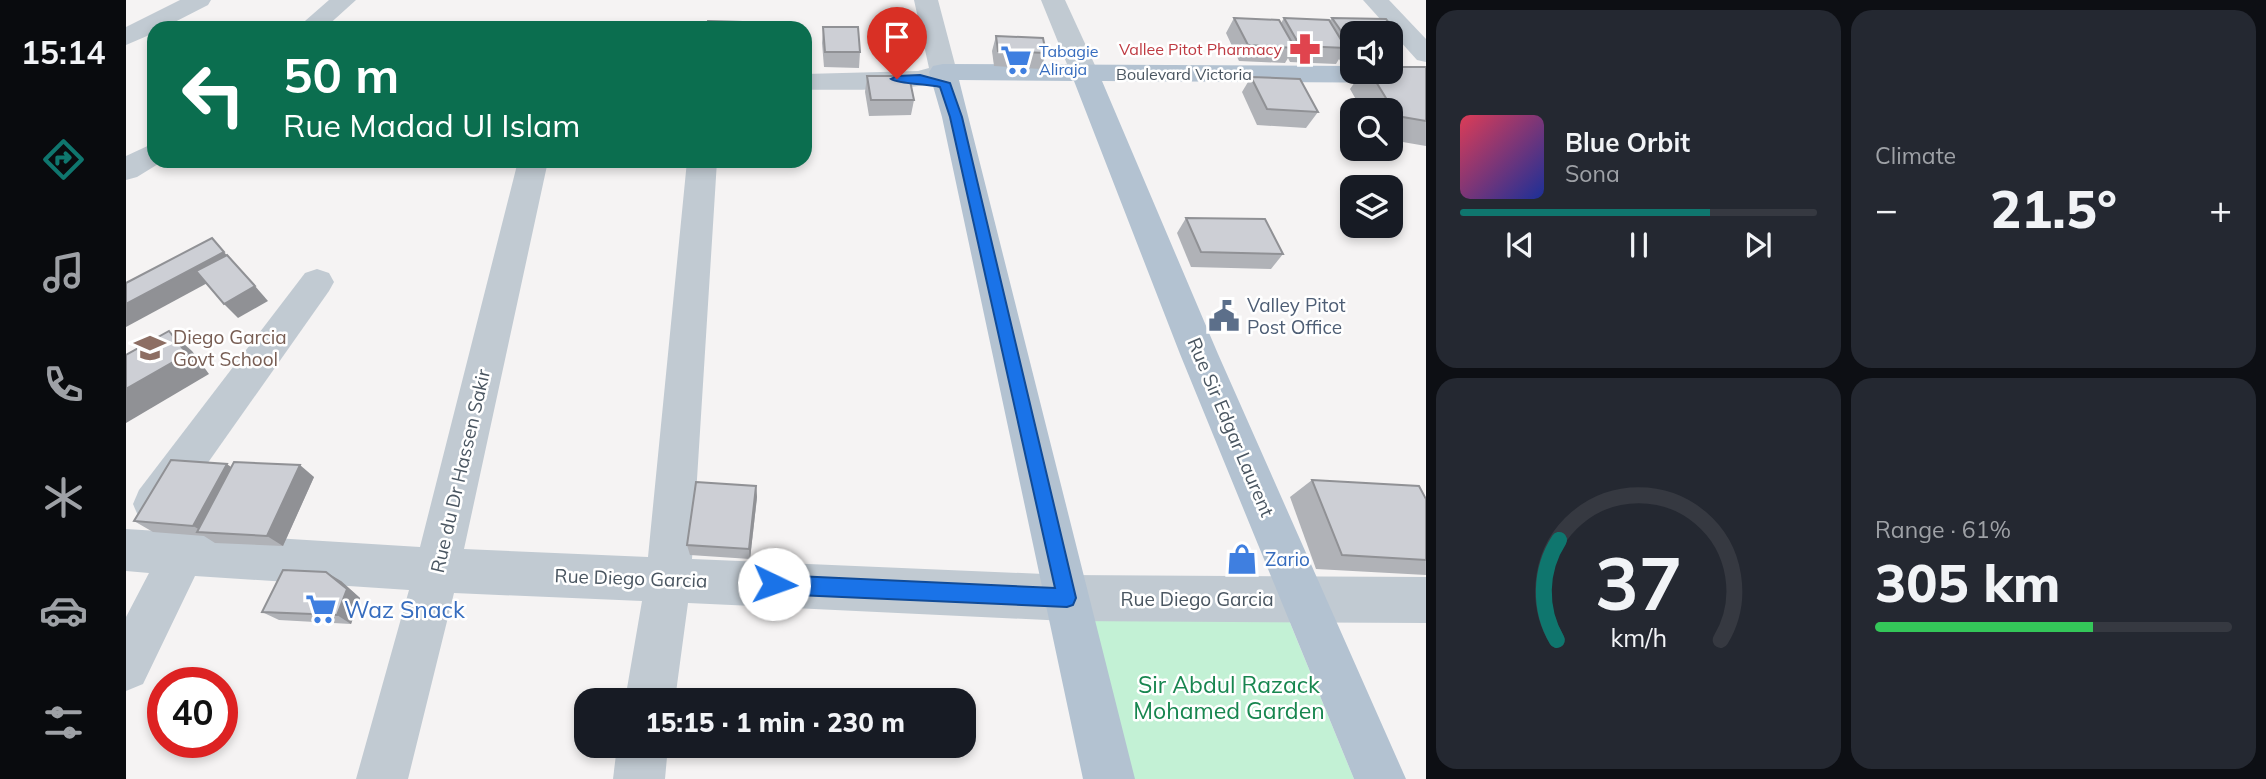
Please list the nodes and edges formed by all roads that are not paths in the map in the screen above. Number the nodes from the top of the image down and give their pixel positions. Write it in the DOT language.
graph roads {
  1 [pos="199,0"];
  2 [pos="345,0"];
  3 [pos="926,0"];
  4 [pos="1053,0"];
  5 [pos="1376,0"];
  6 [pos="158,21"];
  7 [pos="319,21"];
  8 [pos="147,26"];
  9 [pos="126,37"];
  10 [pos="1426,54"];
  11 [pos="1426,75"];
  12 [pos="936,79"];
  13 [pos="1087,81"];
  14 [pos="812,82"];
  15 [pos="1426,86"];
  16 [pos="147,157"];
  17 [pos="531,168"];
  18 [pos="701,168"];
  19 [pos="126,170"];
  20 [pos="317,282"];
  21 [pos="126,543"];
  22 [pos="126,550"];
  23 [pos="183,552"];
  24 [pos="437,570"];
  25 [pos="668,580"];
  26 [pos="1067,598"];
  27 [pos="1304,600"];
  28 [pos="1426,600"];
  29 [pos="126,667"];
  30 [pos="652,688"];
  31 [pos="642,758"];
  32 [pos="382,779"];
  33 [pos="639,779"];
  34 [pos="1110,779"];
  35 [pos="1380,779"];
  1 -- 6 [label="street"];
  2 -- 7 [label="street"];
  3 -- 12 [label="street"];
  4 -- 13 [label="street"];
  5 -- 10 [label="street"];
  8 -- 9 [label="street"];
  11 -- 13 [label="main road, Boulevard Victoria"];
  12 -- 13 [label="main road, Boulevard Victoria"];
  12 -- 14 [label="street"];
  12 -- 26 [label="main road"];
  13 -- 15 [label="main road, Boulevard Victoria"];
  13 -- 27 [label="main road, Rue Sir Edgar Laurent"];
  16 -- 19 [label="street"];
  17 -- 24 [label="street, Rue du Dr Hassen Sakir"];
  18 -- 25 [label="street"];
  20 -- 21 [label="street"];
  22 -- 23 [label="street, Rue Diego Garcia"];
  23 -- 24 [label="street, Rue Diego Garcia"];
  23 -- 29 [label="street"];
  24 -- 25 [label="street, Rue Diego Garcia"];
  24 -- 32 [label="street, Rue du Dr Hassen Sakir"];
  25 -- 26 [label="street, Rue Diego Garcia"];
  25 -- 30 [label="street"];
  26 -- 27 [label="street, Rue Diego Garcia"];
  26 -- 34 [label="main road"];
  27 -- 28 [label="street, Rue Diego Garcia"];
  27 -- 35 [label="main road, Rue Sir Edgar Laurent"];
  31 -- 33 [label="street"];
}
